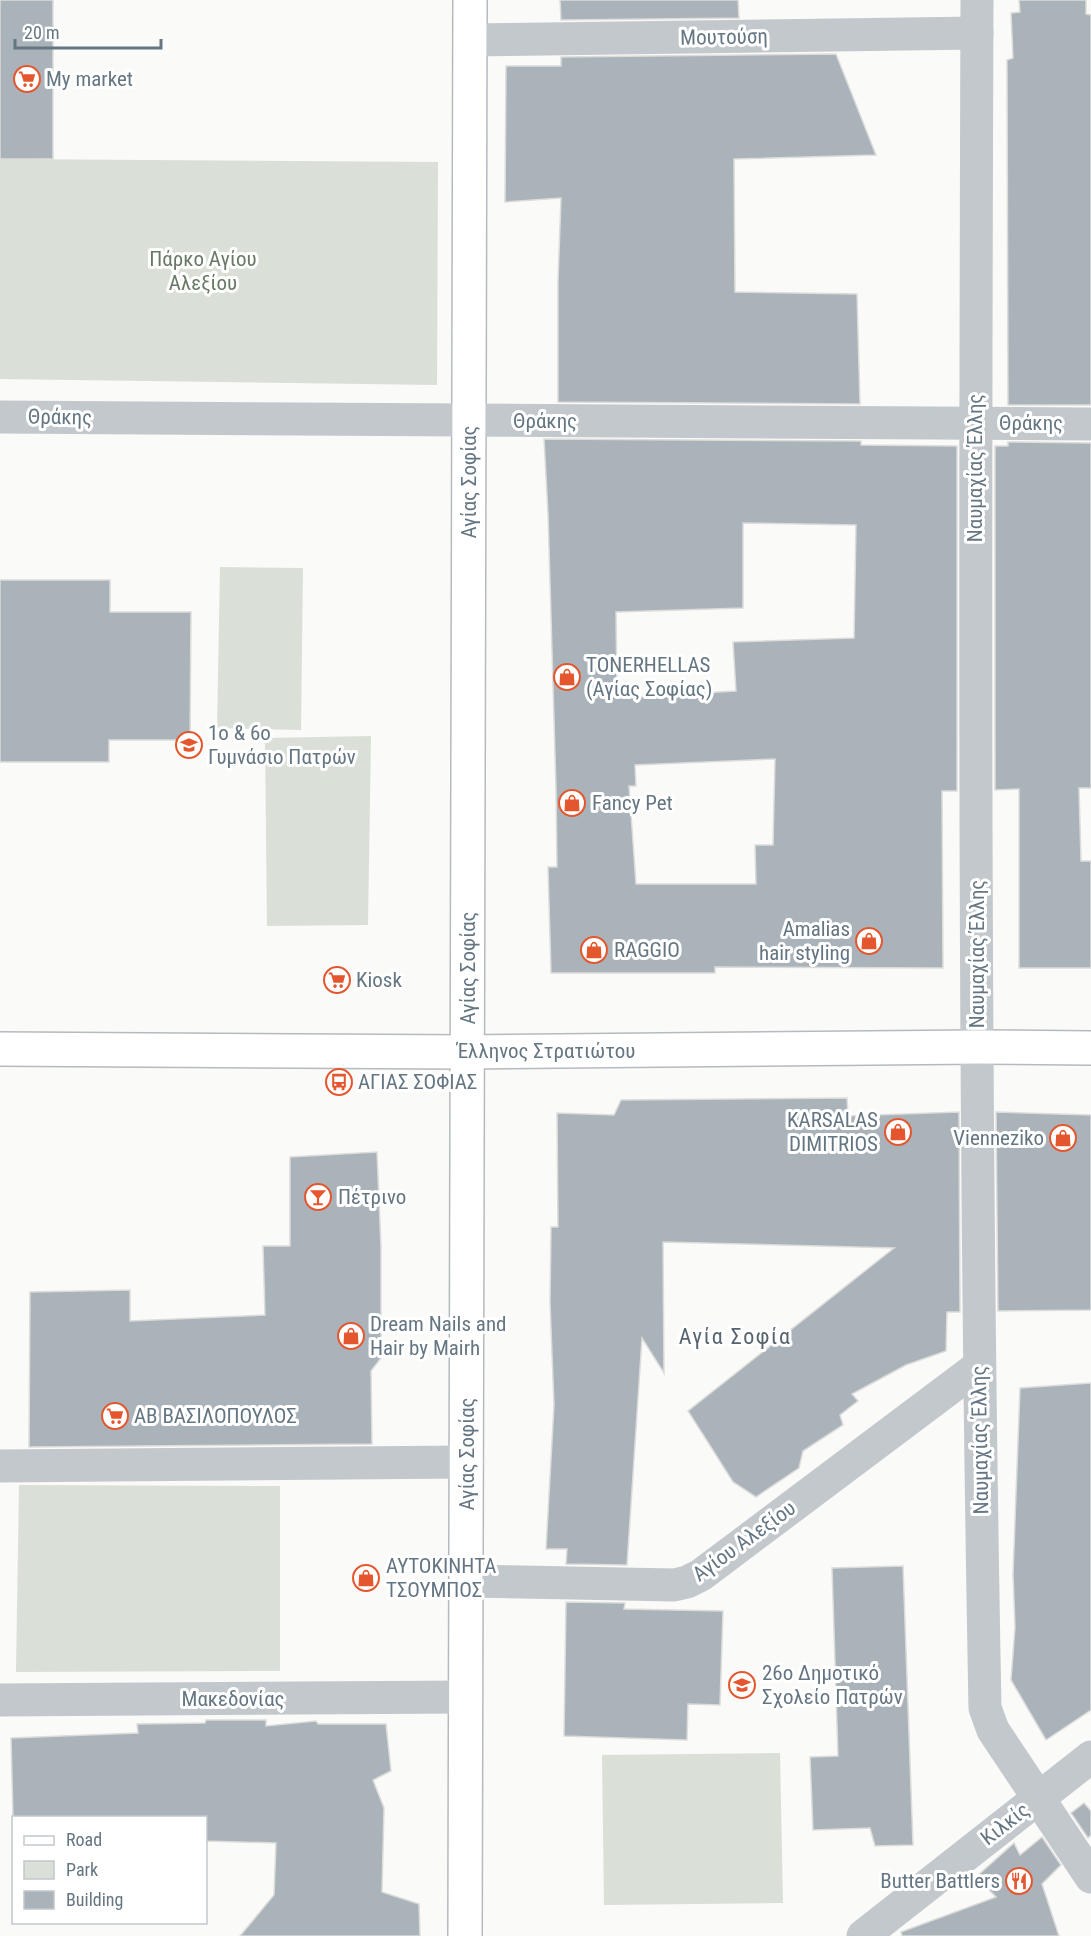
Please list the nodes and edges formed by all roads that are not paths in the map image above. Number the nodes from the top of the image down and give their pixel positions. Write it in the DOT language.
graph roads {
  1 [pos="470,0"];
  2 [pos="977,0"];
  3 [pos="977,33"];
  4 [pos="470,40"];
  5 [pos="0,417"];
  6 [pos="469,420"];
  7 [pos="975,423"];
  8 [pos="1091,424"];
  9 [pos="978,1047"];
  10 [pos="1091,1048"];
  11 [pos="0,1049"];
  12 [pos="467,1052"];
  13 [pos="978,1367"];
  14 [pos="467,1462"];
  15 [pos="0,1466"];
  16 [pos="466,1581"];
  17 [pos="466,1697"];
  18 [pos="0,1700"];
  19 [pos="1091,1757"];
  20 [pos="1038,1797"];
  21 [pos="1091,1877"];
  22 [pos="465,1936"];
  23 [pos="863,1936"];
  1 -- 4 [label="main road, Αγίας Σοφίας"];
  2 -- 3 [label="street, Ναυμαχίας Έλλης"];
  3 -- 4 [label="street, Μουτούση"];
  3 -- 7 [label="street, Ναυμαχίας Έλλης"];
  4 -- 6 [label="main road, Αγίας Σοφίας"];
  5 -- 6 [label="street, Θράκης"];
  6 -- 7 [label="street, Θράκης"];
  6 -- 12 [label="main road, Αγίας Σοφίας"];
  7 -- 8 [label="street, Θράκης"];
  7 -- 9 [label="street, Ναυμαχίας Έλλης"];
  9 -- 10 [label="main road, Έλληνος Στρατιώτου"];
  9 -- 12 [label="main road, Έλληνος Στρατιώτου"];
  9 -- 13 [label="street, Ναυμαχίας Έλλης"];
  11 -- 12 [label="main road, Έλληνος Στρατιώτου"];
  12 -- 14 [label="main road, Αγίας Σοφίας"];
  13 -- 16 [label="street, Αγίου Αλεξίου"];
  13 -- 20 [label="street, Ναυμαχίας Έλλης"];
  14 -- 15 [label="street"];
  14 -- 16 [label="main road, Αγίας Σοφίας"];
  16 -- 17 [label="main road, Αγίας Σοφίας"];
  17 -- 18 [label="street, Μακεδονίας"];
  17 -- 22 [label="main road, Αγίας Σοφίας"];
  19 -- 20 [label="street, Κιλκίς"];
  20 -- 21 [label="street, Ναυμαχίας Έλλης"];
  20 -- 23 [label="street, Κιλκίς"];
}
